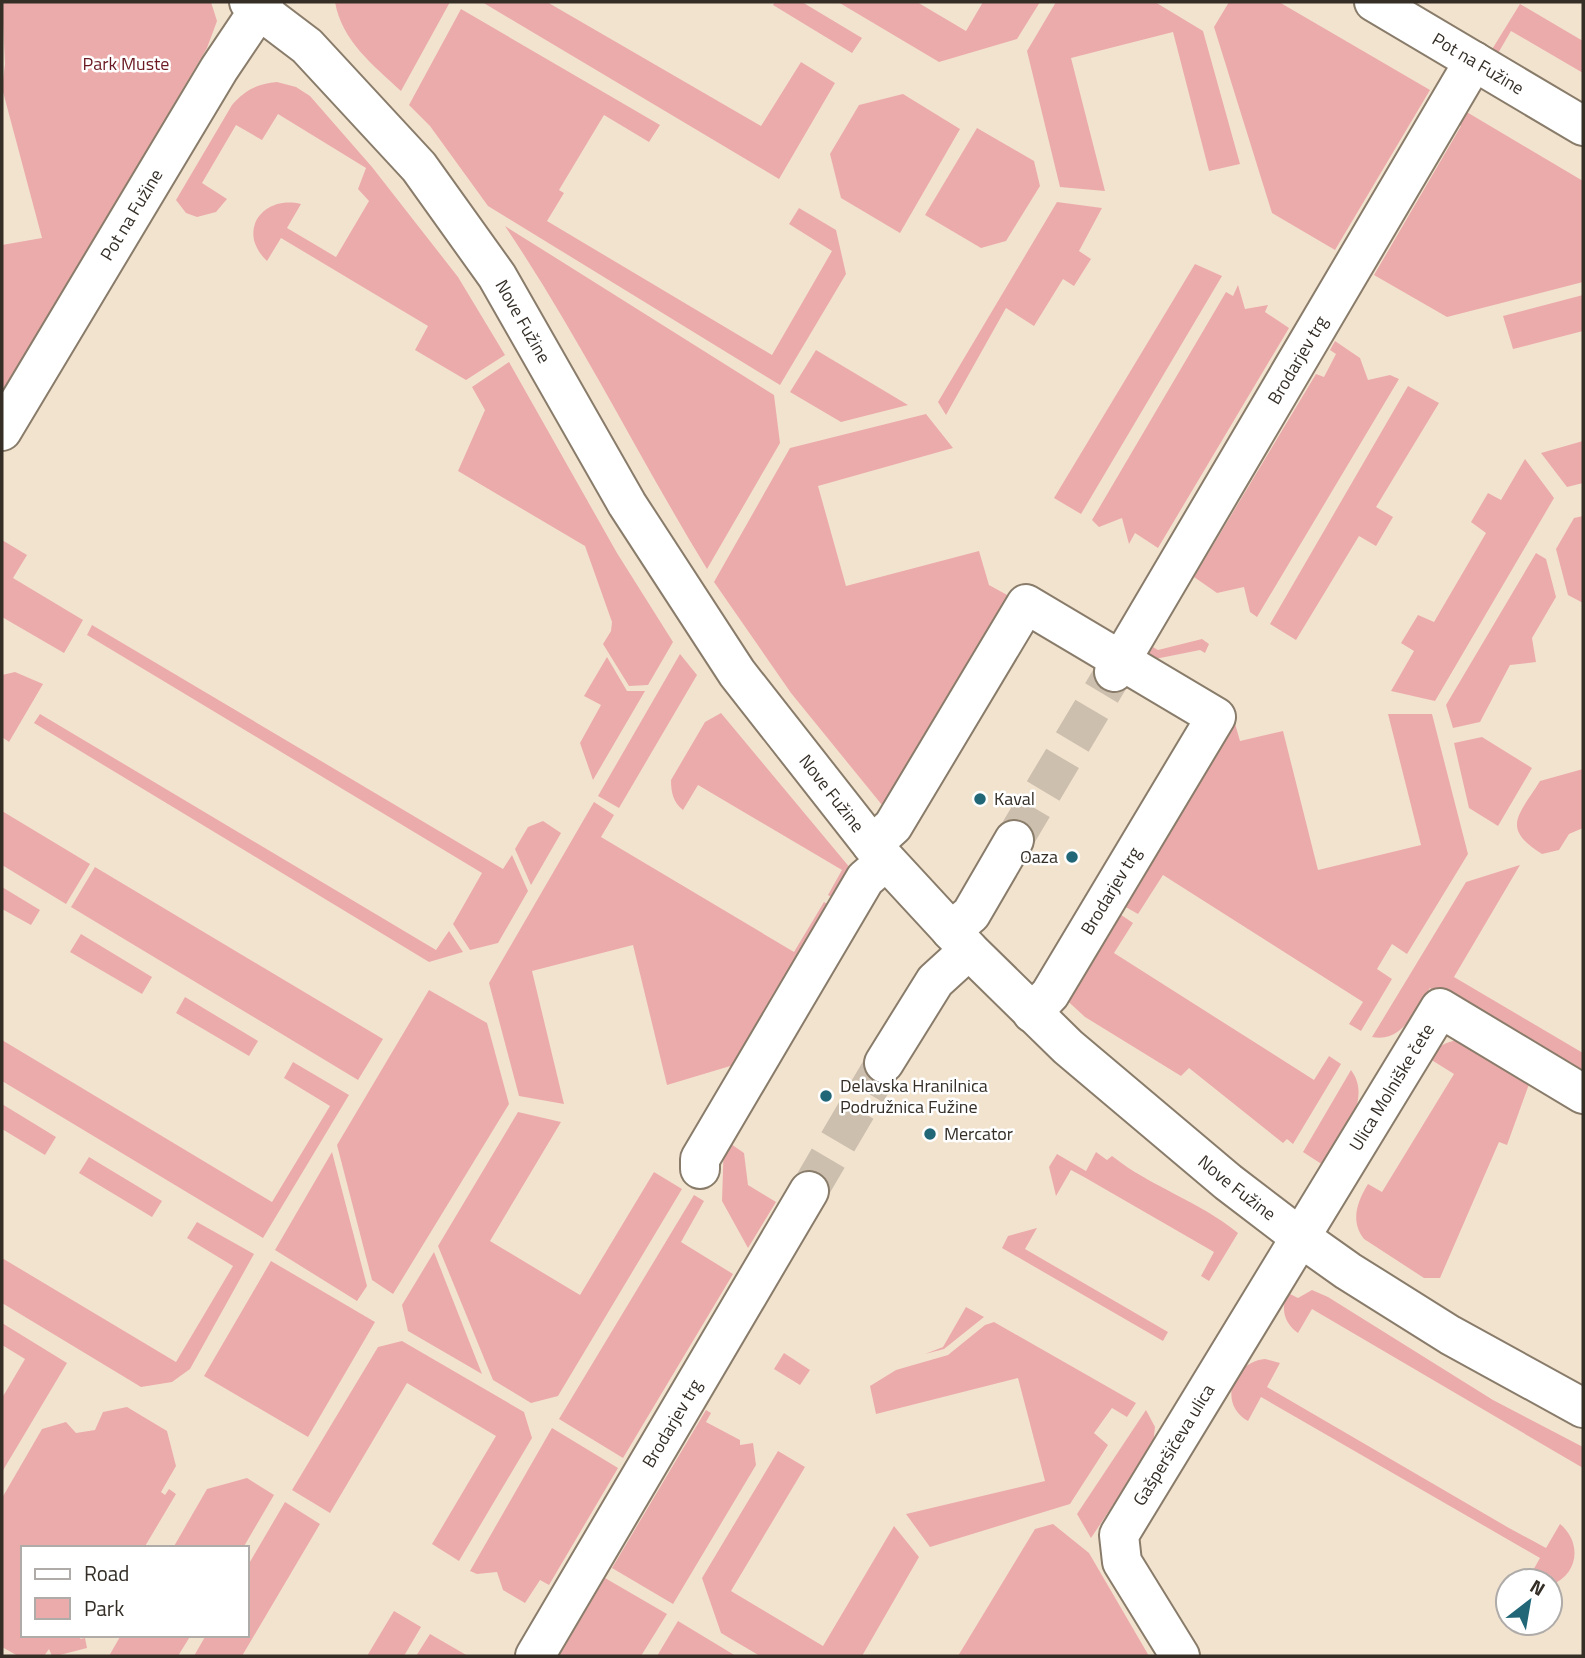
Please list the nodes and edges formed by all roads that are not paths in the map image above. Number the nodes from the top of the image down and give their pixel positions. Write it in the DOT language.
graph roads {
  1 [pos="1374,2"];
  2 [pos="258,4"];
  3 [pos="1474,61"];
  4 [pos="1583,126"];
  5 [pos="2,431"];
  6 [pos="1117,666"];
  7 [pos="1014,839"];
  8 [pos="879,853"];
  9 [pos="960,940"];
  10 [pos="1032,1013"];
  11 [pos="884,1063"];
  12 [pos="1583,1094"];
  13 [pos="700,1170"];
  14 [pos="809,1191"];
  15 [pos="1300,1237"];
  16 [pos="1583,1408"];
  17 [pos="535,1656"];
  18 [pos="1180,1656"];
  1 -- 3 [label="street, Pot na Fužine"];
  2 -- 5 [label="street, Pot na Fužine"];
  2 -- 8 [label="street, Nove Fužine"];
  3 -- 4 [label="street, Pot na Fužine"];
  3 -- 6 [label="street, Brodarjev trg"];
  6 -- 8 [label="street, Brodarjev trg"];
  6 -- 10 [label="street, Brodarjev trg"];
  7 -- 9 [label="street"];
  8 -- 9 [label="street, Nove Fužine"];
  8 -- 13 [label="street, Brodarjev trg"];
  9 -- 10 [label="street, Nove Fužine"];
  9 -- 11 [label="street"];
  10 -- 15 [label="street, Nove Fužine"];
  12 -- 15 [label="street, Ulica Molniške čete"];
  14 -- 17 [label="street, Brodarjev trg"];
  15 -- 16 [label="street, Nove Fužine"];
  15 -- 18 [label="street, Gašperšičeva ulica"];
}
